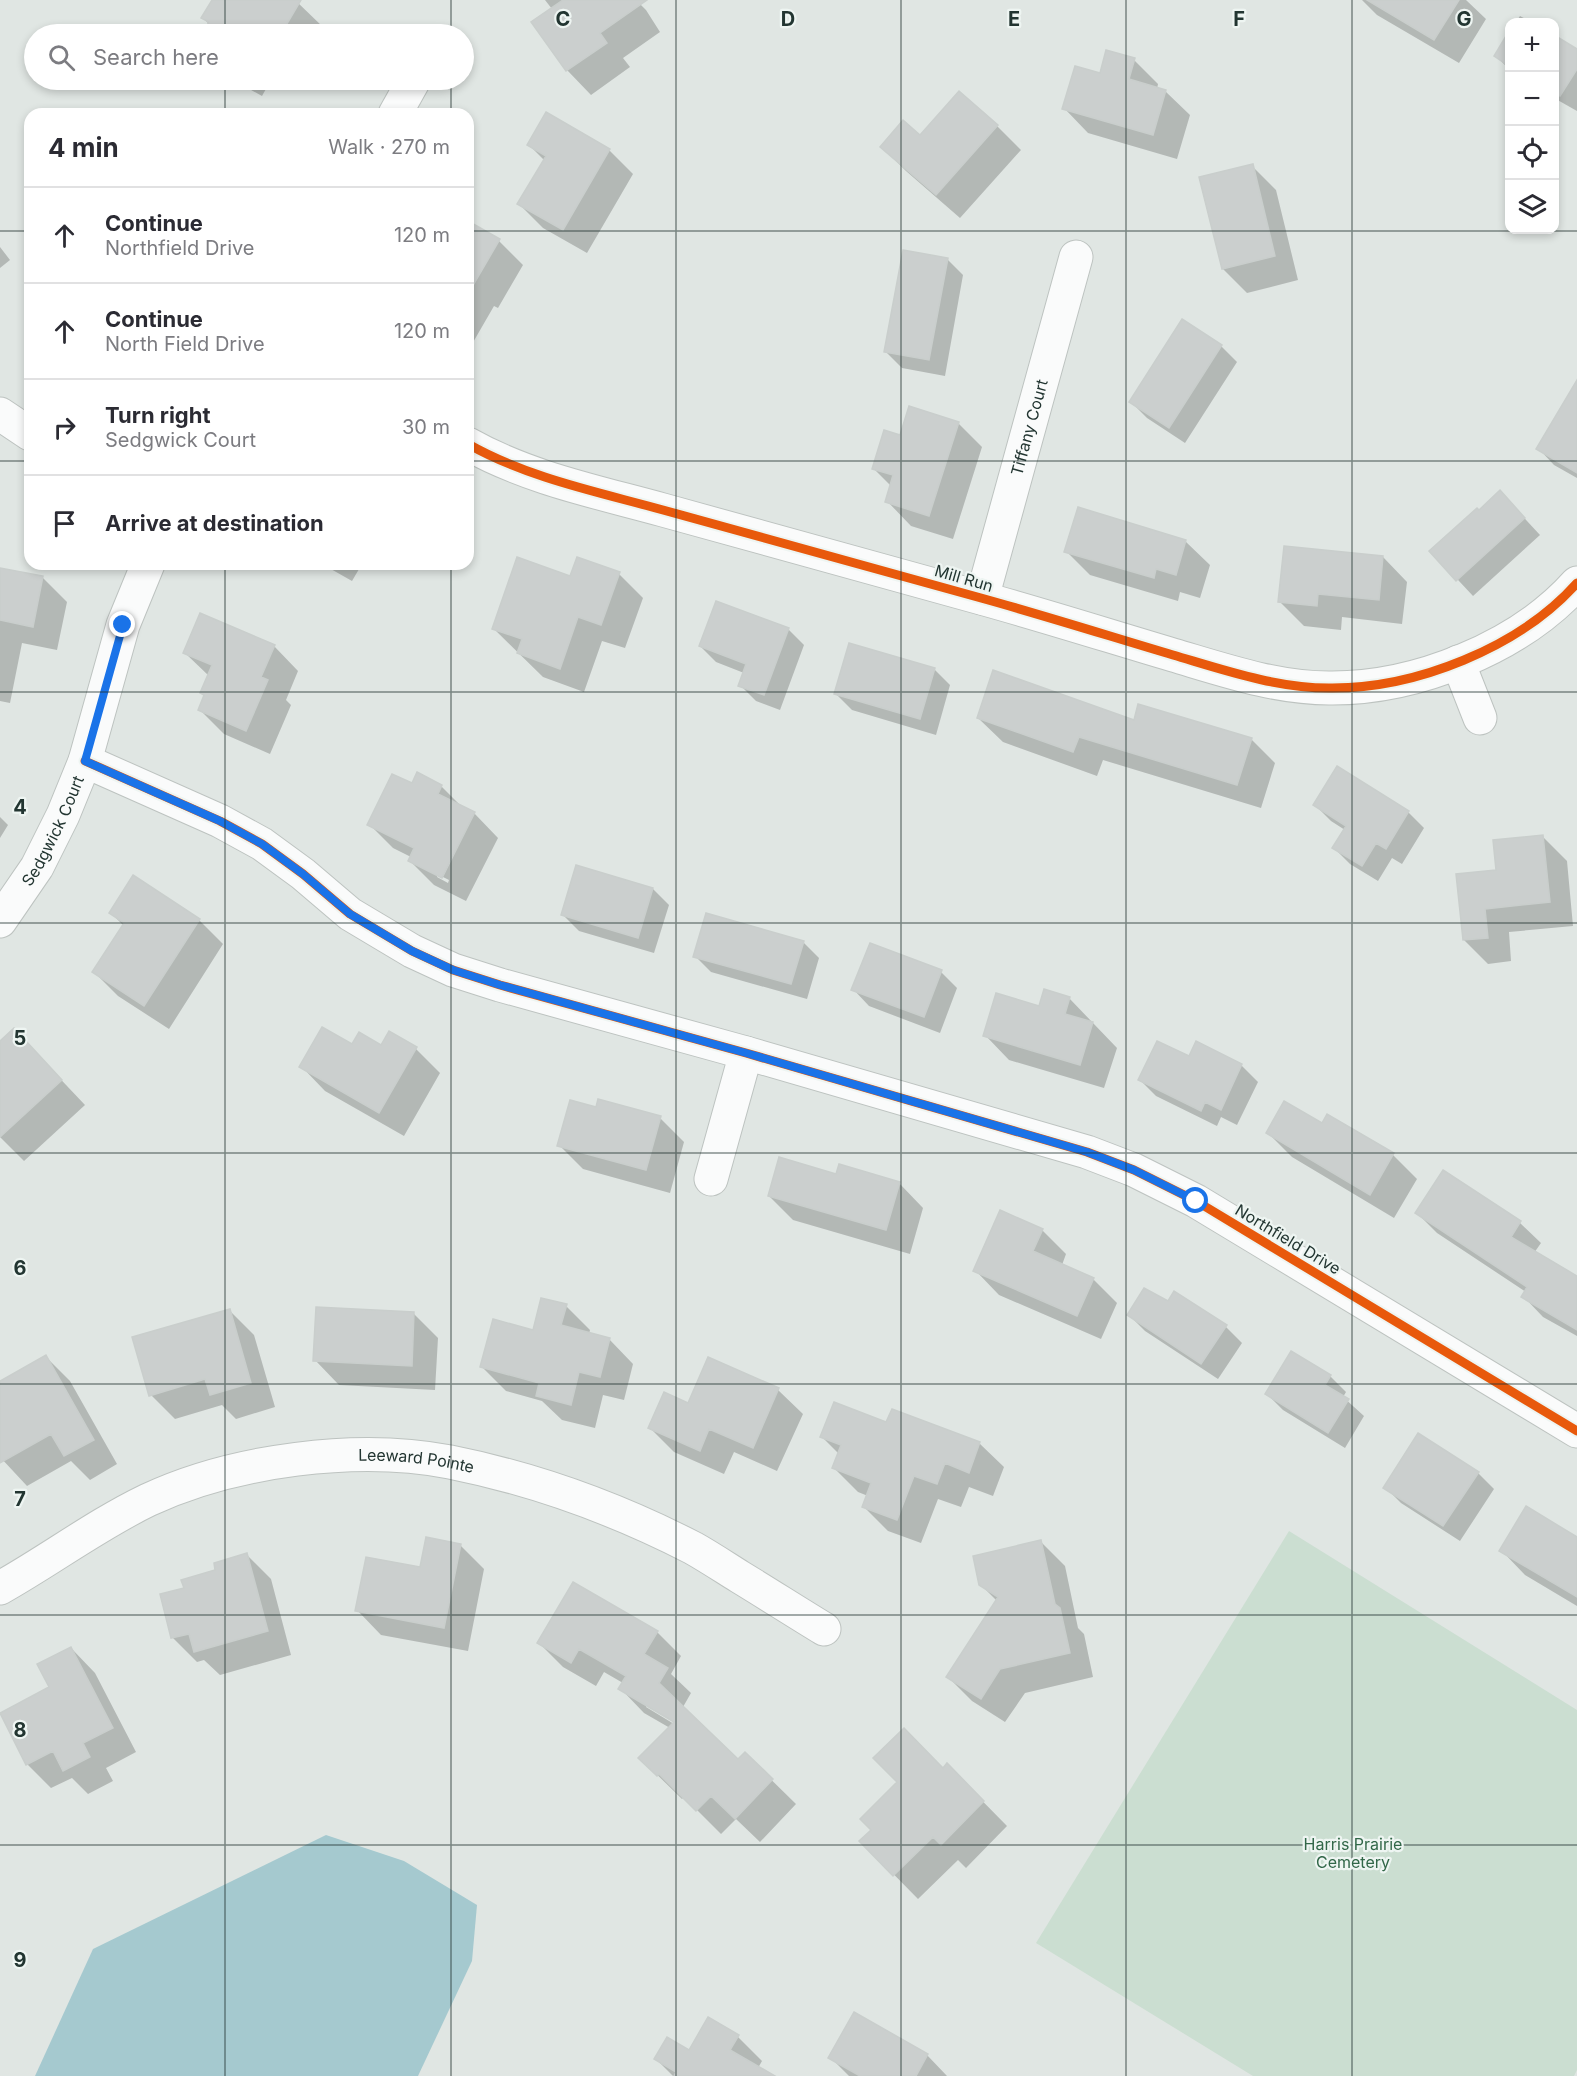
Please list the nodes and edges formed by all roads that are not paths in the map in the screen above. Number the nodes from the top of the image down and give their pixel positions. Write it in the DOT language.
graph roads {
  1 [pos="408,90"];
  2 [pos="398,108"];
  3 [pos="1076,257"];
  4 [pos="0,414"];
  5 [pos="24,430"];
  6 [pos="474,447"];
  7 [pos="146,570"];
  8 [pos="1577,583"];
  9 [pos="982,598"];
  10 [pos="1458,662"];
  11 [pos="1480,718"];
  12 [pos="85,761"];
  13 [pos="0,921"];
  14 [pos="746,1053"];
  15 [pos="711,1179"];
  16 [pos="1577,1431"];
  17 [pos="0,1588"];
  18 [pos="824,1629"];
  1 -- 2 [label="street"];
  3 -- 9 [label="street, Tiffany Court"];
  4 -- 5 [label="street"];
  6 -- 9 [label="street, Mill Run"];
  7 -- 12 [label="street, Sedgwick Court"];
  8 -- 10 [label="street, Mill Run"];
  9 -- 10 [label="street, Mill Run"];
  10 -- 11 [label="street"];
  12 -- 13 [label="street, Sedgwick Court"];
  12 -- 14 [label="street, Northfield Drive"];
  14 -- 15 [label="street"];
  14 -- 16 [label="street, Northfield Drive"];
  17 -- 18 [label="street, Leeward Pointe"];
}
